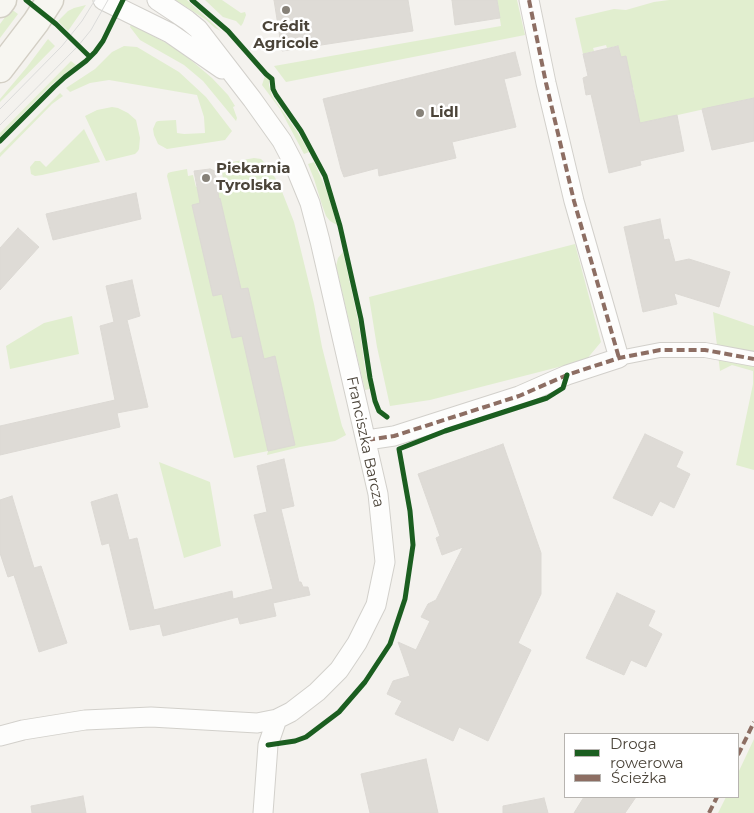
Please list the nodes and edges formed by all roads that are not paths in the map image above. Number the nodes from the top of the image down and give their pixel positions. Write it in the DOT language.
graph roads {
  1 [pos="3,0"];
  2 [pos="50,0"];
  3 [pos="103,0"];
  4 [pos="157,0"];
  5 [pos="529,0"];
  6 [pos="0,4"];
  7 [pos="0,69"];
  8 [pos="238,80"];
  9 [pos="618,358"];
  10 [pos="754,359"];
  11 [pos="367,440"];
  12 [pos="277,718"];
  13 [pos="0,736"];
  14 [pos="263,813"];
  1 -- 6 [label="main road"];
  2 -- 7 [label="main road"];
  3 -- 8 [label="street, Franciszka Barcza"];
  4 -- 8 [label="street, Franciszka Barcza"];
  5 -- 9 [label="street"];
  8 -- 11 [label="street, Franciszka Barcza"];
  9 -- 10 [label="street"];
  9 -- 11 [label="street"];
  11 -- 12 [label="street, Franciszka Barcza"];
  12 -- 13 [label="street, Franciszka Barcza"];
  12 -- 14 [label="street"];
}
